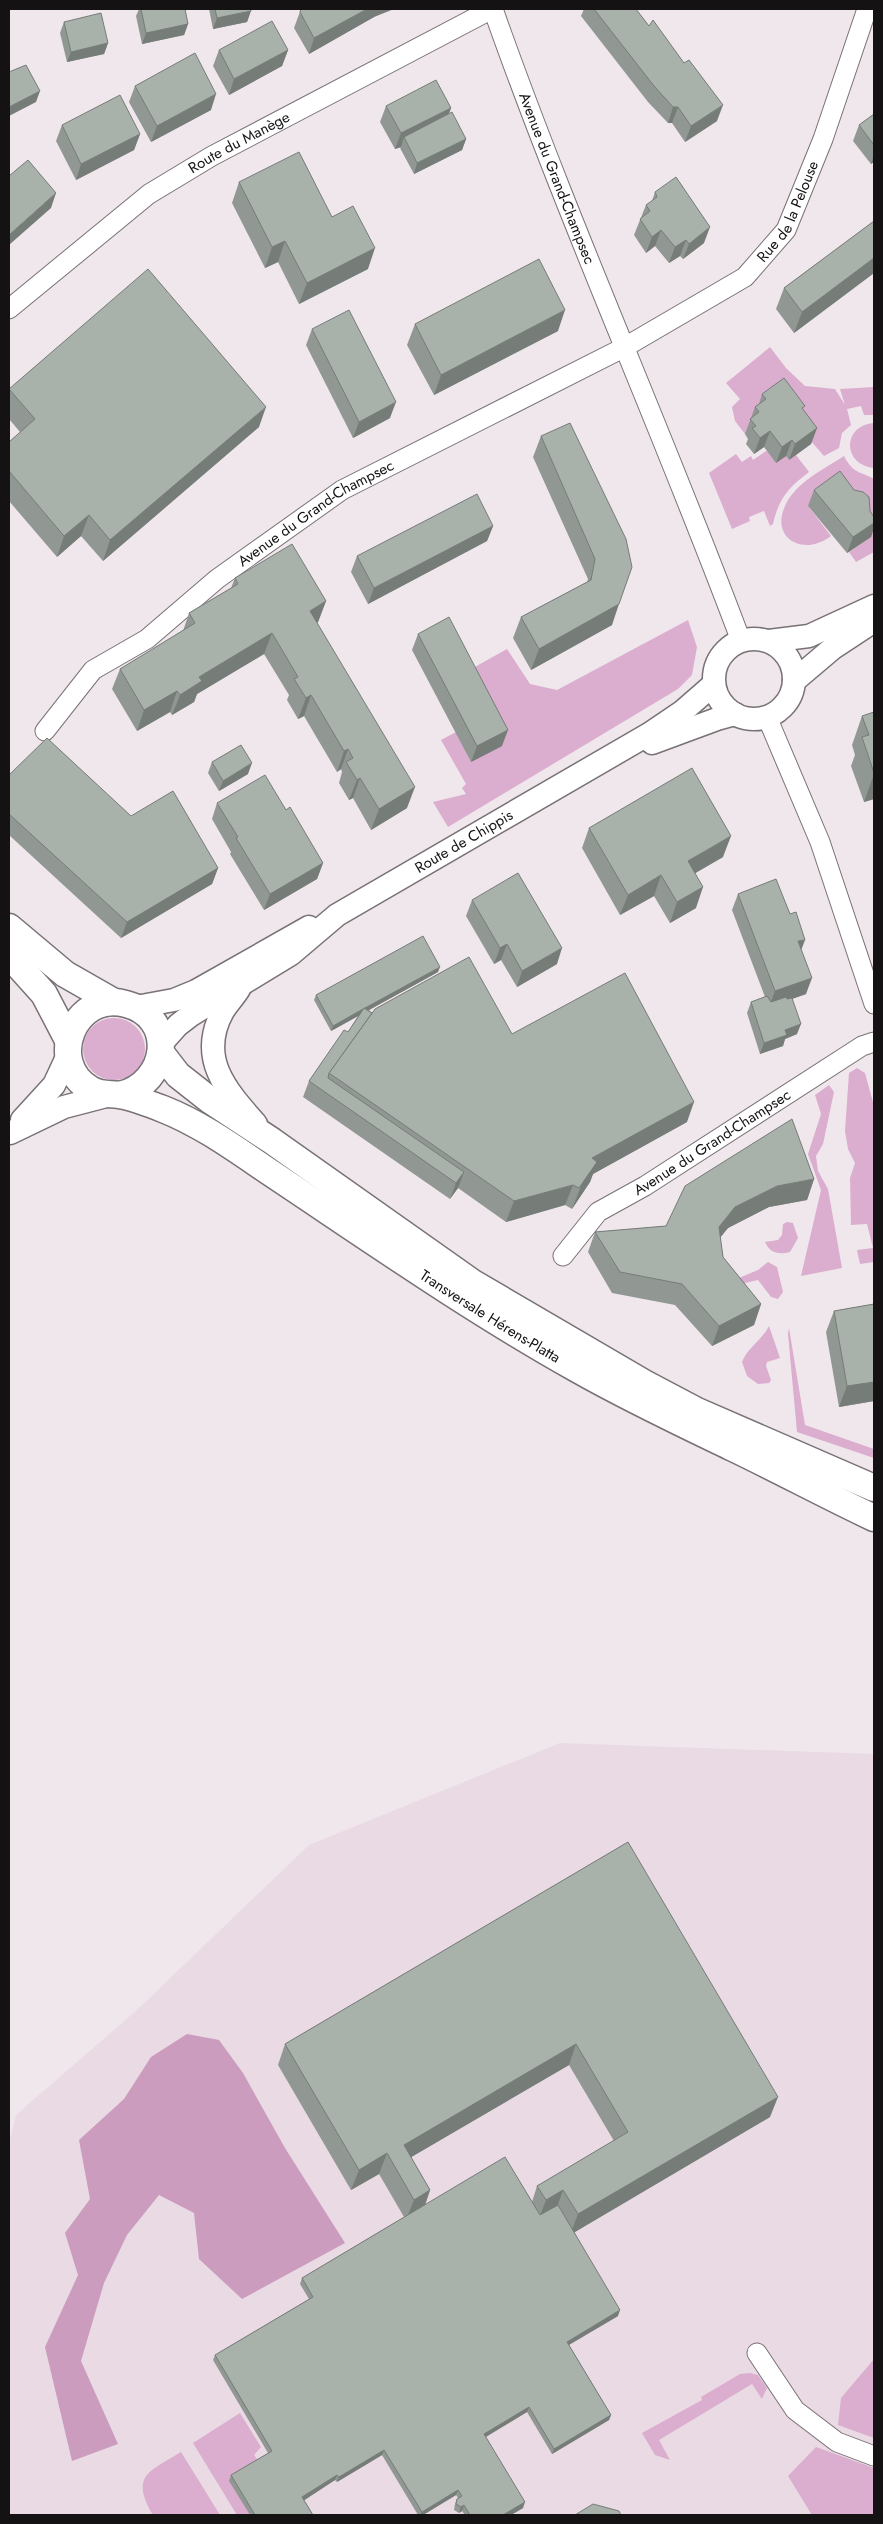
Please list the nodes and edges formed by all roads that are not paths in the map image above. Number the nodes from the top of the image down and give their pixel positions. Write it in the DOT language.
graph roads {
  1 [pos="493,9"];
  2 [pos="868,9"];
  3 [pos="9,309"];
  4 [pos="625,347"];
  5 [pos="874,606"];
  6 [pos="874,621"];
  7 [pos="741,641"];
  8 [pos="769,641"];
  9 [pos="794,681"];
  10 [pos="714,684"];
  11 [pos="735,714"];
  12 [pos="767,717"];
  13 [pos="45,731"];
  14 [pos="592,769"];
  15 [pos="337,915"];
  16 [pos="9,927"];
  17 [pos="9,955"];
  18 [pos="242,984"];
  19 [pos="874,1004"];
  20 [pos="125,1005"];
  21 [pos="874,1042"];
  22 [pos="68,1048"];
  23 [pos="161,1049"];
  24 [pos="115,1095"];
  25 [pos="9,1133"];
  26 [pos="272,1141"];
  27 [pos="563,1256"];
  28 [pos="874,1488"];
  29 [pos="874,1518"];
  30 [pos="757,2353"];
  31 [pos="874,2456"];
  1 -- 3 [label="street, Route du Manège"];
  1 -- 4 [label="street, Avenue du Grand-Champsec"];
  2 -- 4 [label="street, Rue de la Pelouse"];
  4 -- 7 [label="street, Avenue du Grand-Champsec"];
  4 -- 13 [label="street, Avenue du Grand-Champsec"];
  5 -- 8 [label="street"];
  6 -- 9 [label="street"];
  7 -- 8 [label="street"];
  7 -- 10 [label="street"];
  8 -- 9 [label="street"];
  9 -- 12 [label="street"];
  10 -- 11 [label="street"];
  10 -- 14 [label="street, Route de Chippis"];
  11 -- 12 [label="street"];
  11 -- 14 [label="street, Route de Chippis"];
  12 -- 19 [label="street"];
  14 -- 15 [label="street, Route de Chippis"];
  15 -- 18 [label="street, Route de Chippis"];
  15 -- 20 [label="street, Route de Chippis"];
  16 -- 20 [label="main road"];
  17 -- 22 [label="main road"];
  18 -- 23 [label="street, Route de Chippis"];
  18 -- 26 [label="street"];
  20 -- 22 [label="main road"];
  20 -- 23 [label="main road"];
  21 -- 27 [label="street, Avenue du Grand-Champsec"];
  22 -- 24 [label="main road"];
  22 -- 25 [label="street"];
  23 -- 24 [label="main road"];
  23 -- 26 [label="main road, Transversale Hérens-Platta"];
  24 -- 25 [label="street"];
  24 -- 29 [label="main road, Transversale Hérens-Platta"];
  26 -- 28 [label="main road, Transversale Hérens-Platta"];
  30 -- 31 [label="street"];
}
